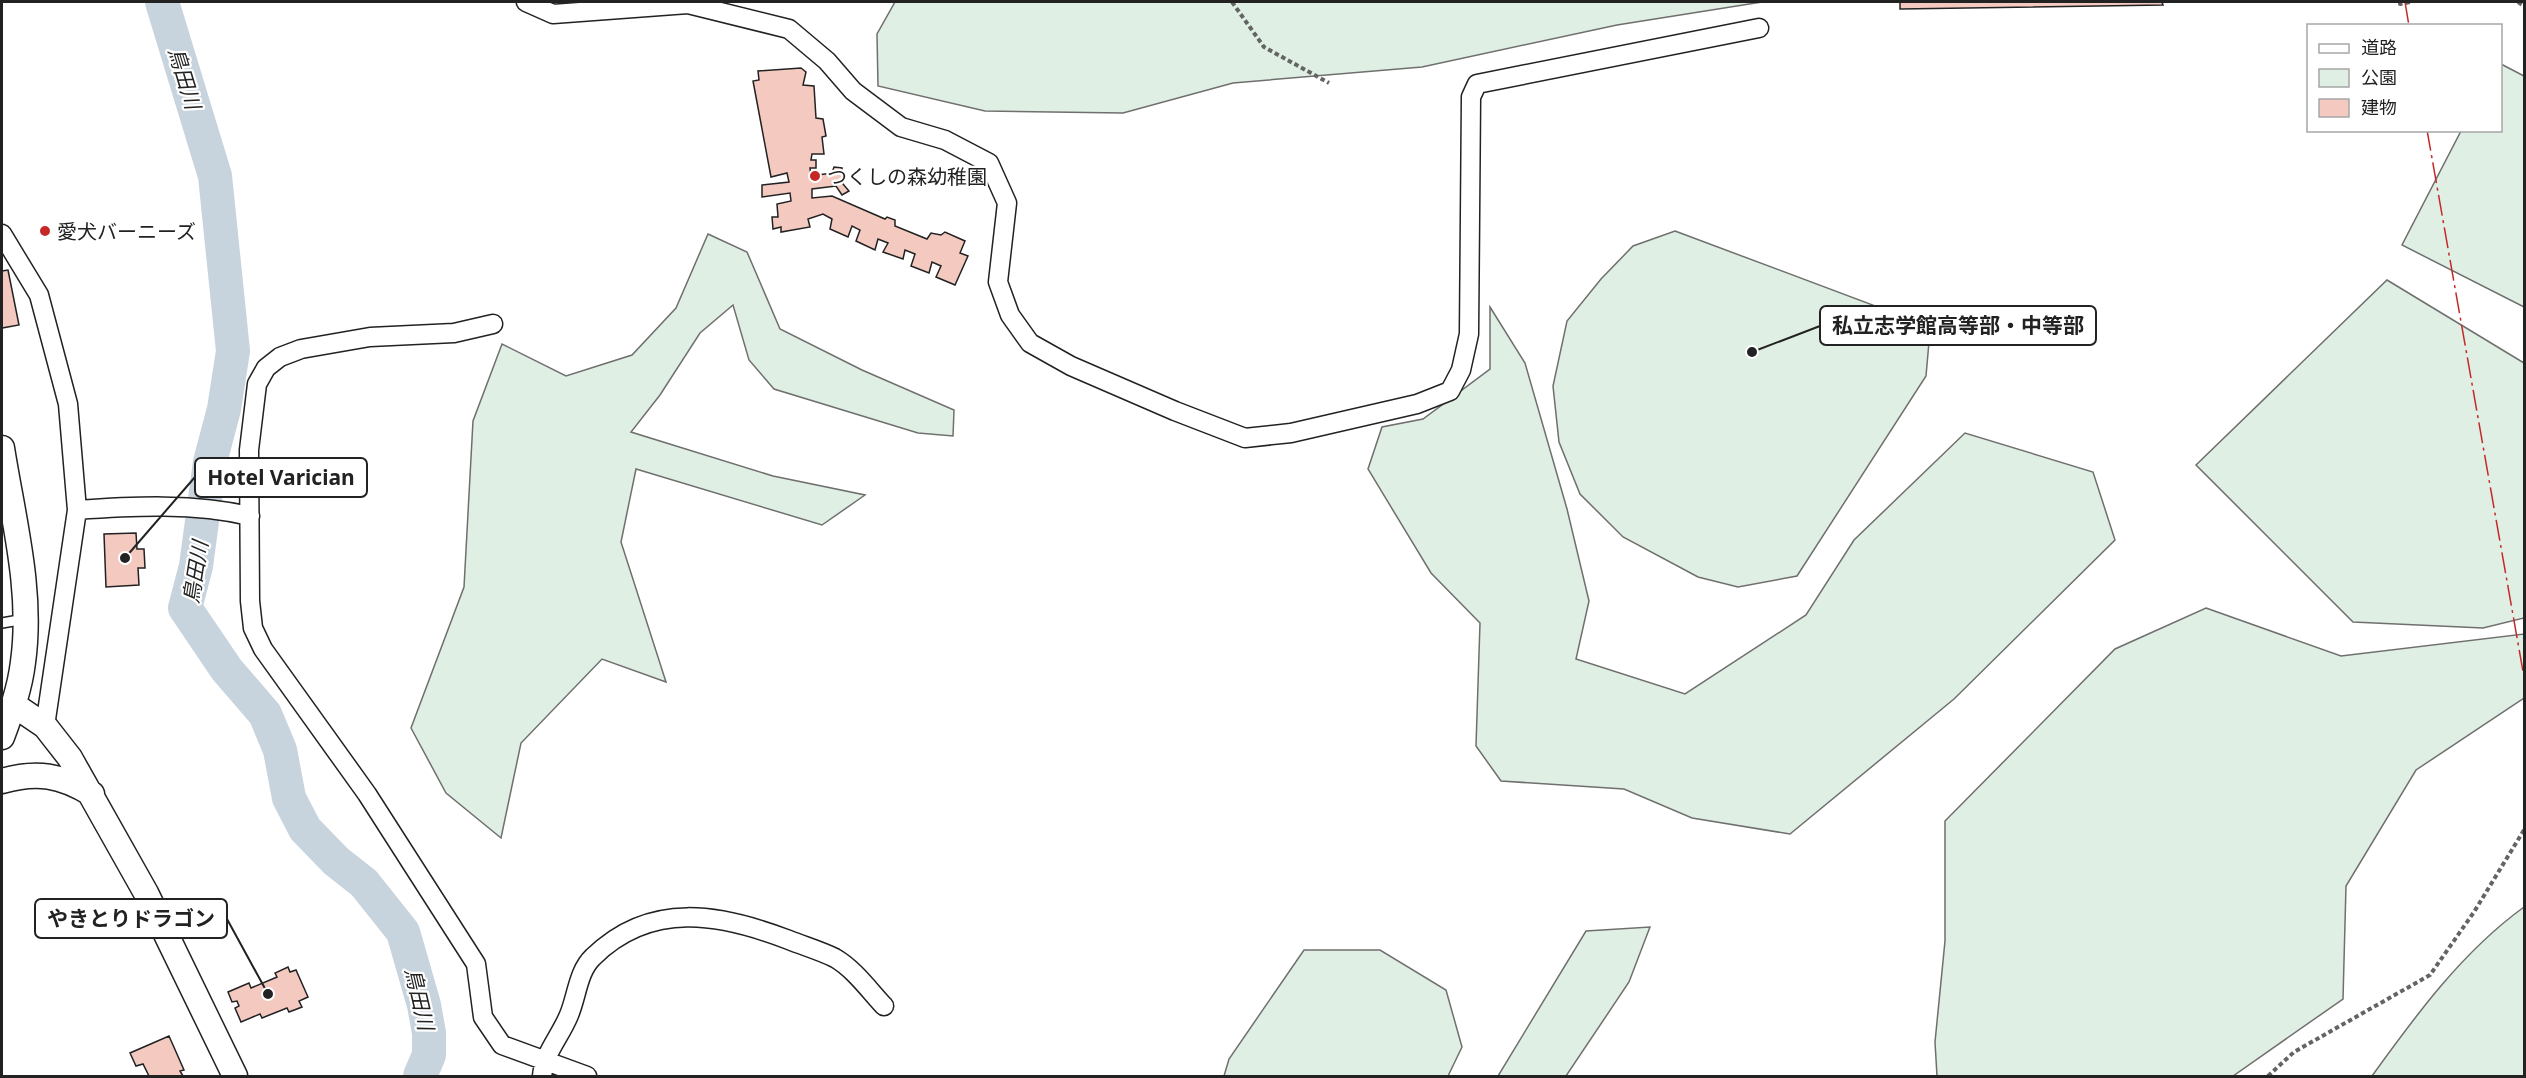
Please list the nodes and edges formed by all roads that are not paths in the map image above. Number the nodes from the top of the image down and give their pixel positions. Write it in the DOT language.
graph roads {
  1 [pos="526,2"];
  2 [pos="1759,28"];
  3 [pos="2,234"];
  4 [pos="493,324"];
  5 [pos="2,448"];
  6 [pos="77,510"];
  7 [pos="244,515"];
  8 [pos="13,621"];
  9 [pos="14,705"];
  10 [pos="45,726"];
  11 [pos="2,737"];
  12 [pos="2,781"];
  13 [pos="92,794"];
  14 [pos="884,1006"];
  15 [pos="542,1069"];
  16 [pos="235,1077"];
  17 [pos="587,1077"];
  1 -- 2 [label="street"];
  3 -- 6 [label="street"];
  4 -- 7 [label="street"];
  5 -- 8 [label="street"];
  6 -- 7 [label="street"];
  6 -- 10 [label="street"];
  7 -- 15 [label="street"];
  8 -- 9 [label="street"];
  9 -- 10 [label="street"];
  9 -- 11 [label="street"];
  10 -- 13 [label="street"];
  12 -- 13 [label="street"];
  13 -- 16 [label="street"];
  14 -- 15 [label="street"];
  15 -- 17 [label="street"];
}
